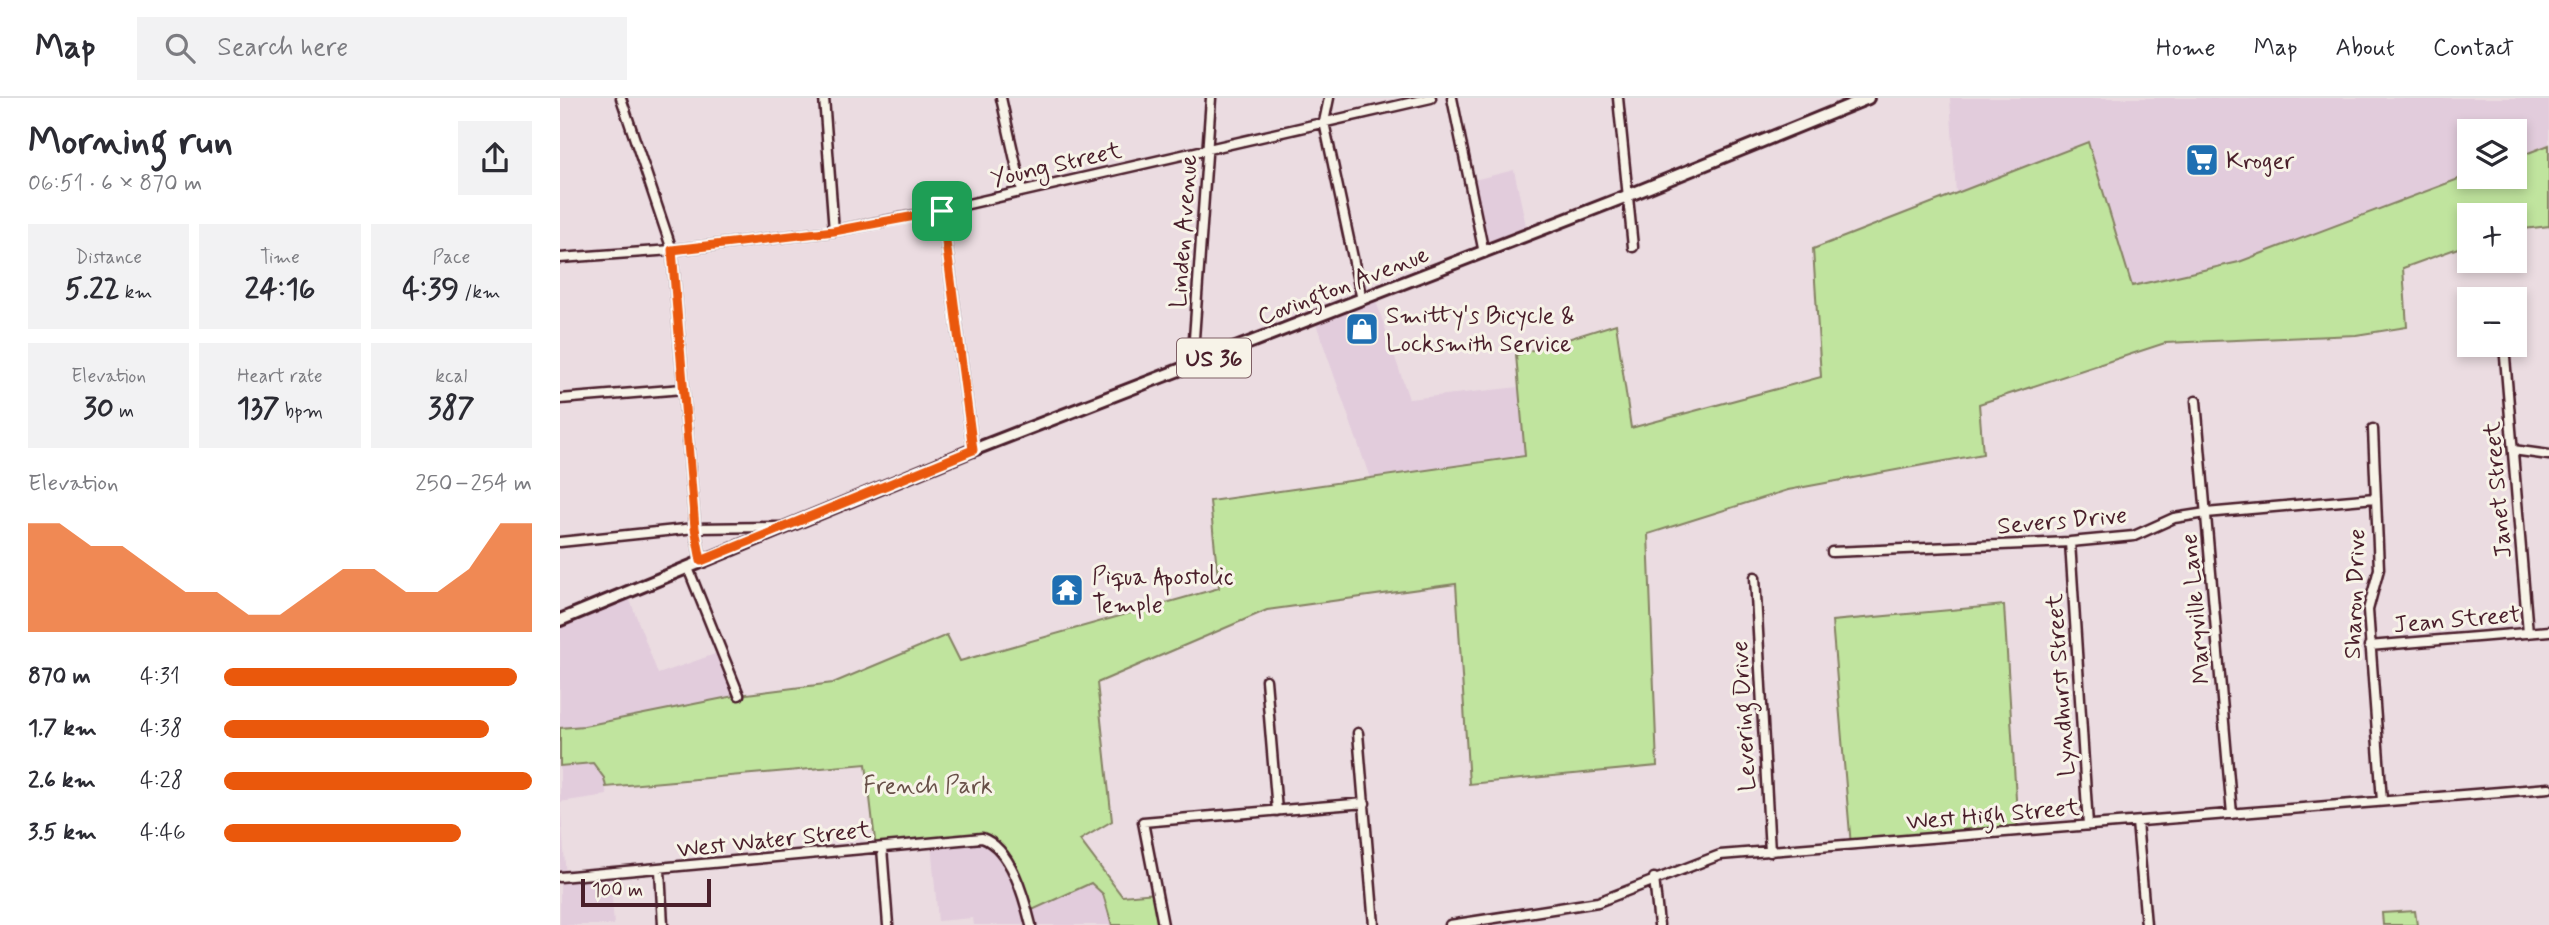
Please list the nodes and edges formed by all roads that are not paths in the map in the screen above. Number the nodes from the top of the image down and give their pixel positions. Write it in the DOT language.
graph roads {
  1 [pos="621,98"];
  2 [pos="824,98"];
  3 [pos="1001,98"];
  4 [pos="1212,98"];
  5 [pos="1329,98"];
  6 [pos="1431,98"];
  7 [pos="1452,98"];
  8 [pos="1618,98"];
  9 [pos="1868,98"];
  10 [pos="1325,122"];
  11 [pos="1209,149"];
  12 [pos="1021,191"];
  13 [pos="1627,197"];
  14 [pos="942,211"];
  15 [pos="834,231"];
  16 [pos="1633,247"];
  17 [pos="672,250"];
  18 [pos="1484,253"];
  19 [pos="560,258"];
  20 [pos="1362,300"];
  21 [pos="2505,357"];
  22 [pos="1192,367"];
  23 [pos="683,389"];
  24 [pos="560,399"];
  25 [pos="2196,401"];
  26 [pos="2373,429"];
  27 [pos="973,450"];
  28 [pos="2513,450"];
  29 [pos="2549,455"];
  30 [pos="2375,498"];
  31 [pos="2206,513"];
  32 [pos="784,526"];
  33 [pos="695,528"];
  34 [pos="560,542"];
  35 [pos="2070,542"];
  36 [pos="1832,552"];
  37 [pos="701,561"];
  38 [pos="688,568"];
  39 [pos="1755,577"];
  40 [pos="560,620"];
  41 [pos="2549,631"];
  42 [pos="2528,633"];
  43 [pos="2369,646"];
  44 [pos="1266,680"];
  45 [pos="739,695"];
  46 [pos="1358,733"];
  47 [pos="2549,788"];
  48 [pos="2382,801"];
  49 [pos="1365,803"];
  50 [pos="1277,811"];
  51 [pos="2232,814"];
  52 [pos="2137,822"];
  53 [pos="2088,825"];
  54 [pos="882,848"];
  55 [pos="1770,852"];
  56 [pos="660,870"];
  57 [pos="560,877"];
  58 [pos="1654,878"];
  59 [pos="1479,923"];
  60 [pos="663,925"];
  61 [pos="888,925"];
  62 [pos="1031,925"];
  63 [pos="1163,925"];
  64 [pos="1374,925"];
  65 [pos="1450,925"];
  66 [pos="1659,925"];
  67 [pos="2146,925"];
  1 -- 17 [label="street"];
  2 -- 15 [label="street"];
  3 -- 12 [label="street"];
  4 -- 11 [label="street, Linden Avenue"];
  5 -- 10 [label="street"];
  6 -- 10 [label="street, Young Street"];
  7 -- 18 [label="street"];
  8 -- 13 [label="street"];
  9 -- 13 [label="main road, Covington Avenue / US 36"];
  10 -- 11 [label="street, Young Street"];
  10 -- 20 [label="street"];
  11 -- 12 [label="street, Young Street"];
  11 -- 22 [label="street, Linden Avenue"];
  12 -- 14 [label="street, Young Street"];
  13 -- 16 [label="street"];
  13 -- 18 [label="main road, Covington Avenue / US 36"];
  14 -- 15 [label="street, Young Street"];
  14 -- 27 [label="street"];
  15 -- 17 [label="street, Young Street"];
  17 -- 19 [label="street, Young Street"];
  17 -- 23 [label="street"];
  18 -- 20 [label="main road, Covington Avenue / US 36"];
  20 -- 22 [label="main road, Covington Avenue / US 36"];
  21 -- 28 [label="street, Janet Street"];
  22 -- 27 [label="main road, Covington Avenue / US 36"];
  23 -- 24 [label="street"];
  23 -- 33 [label="street"];
  25 -- 31 [label="street, Maryville Lane"];
  26 -- 30 [label="street, Sharon Drive"];
  27 -- 32 [label="main road, Covington Avenue / US 36"];
  28 -- 29 [label="street"];
  28 -- 42 [label="street, Janet Street"];
  30 -- 31 [label="street, Severs Drive"];
  30 -- 43 [label="street, Sharon Drive"];
  31 -- 35 [label="street, Severs Drive"];
  31 -- 51 [label="street, Maryville Lane"];
  32 -- 33 [label="street"];
  32 -- 37 [label="main road, Covington Avenue / US 36"];
  33 -- 34 [label="street"];
  33 -- 37 [label="street"];
  35 -- 36 [label="street, Severs Drive"];
  35 -- 53 [label="street, Lyndhurst Street"];
  37 -- 38 [label="main road, Covington Avenue / US 36"];
  38 -- 40 [label="main road, Covington Avenue / US 36"];
  38 -- 45 [label="street"];
  39 -- 55 [label="street, Levering Drive"];
  41 -- 42 [label="street, Jean Street"];
  42 -- 43 [label="street, Jean Street"];
  43 -- 48 [label="street, Sharon Drive"];
  44 -- 50 [label="street"];
  46 -- 49 [label="street"];
  47 -- 48 [label="street, West High Street"];
  48 -- 51 [label="street, West High Street"];
  49 -- 50 [label="street"];
  49 -- 64 [label="street"];
  50 -- 63 [label="street"];
  51 -- 52 [label="street, West High Street"];
  52 -- 53 [label="street, West High Street"];
  52 -- 67 [label="street"];
  53 -- 55 [label="street, West High Street"];
  54 -- 56 [label="street, West Water Street"];
  54 -- 61 [label="street"];
  54 -- 62 [label="street, West Water Street"];
  55 -- 58 [label="street, West High Street"];
  56 -- 57 [label="street, West Water Street"];
  56 -- 60 [label="street"];
  58 -- 59 [label="street, West High Street"];
  58 -- 66 [label="street"];
  59 -- 65 [label="street, West High Street"];
}
